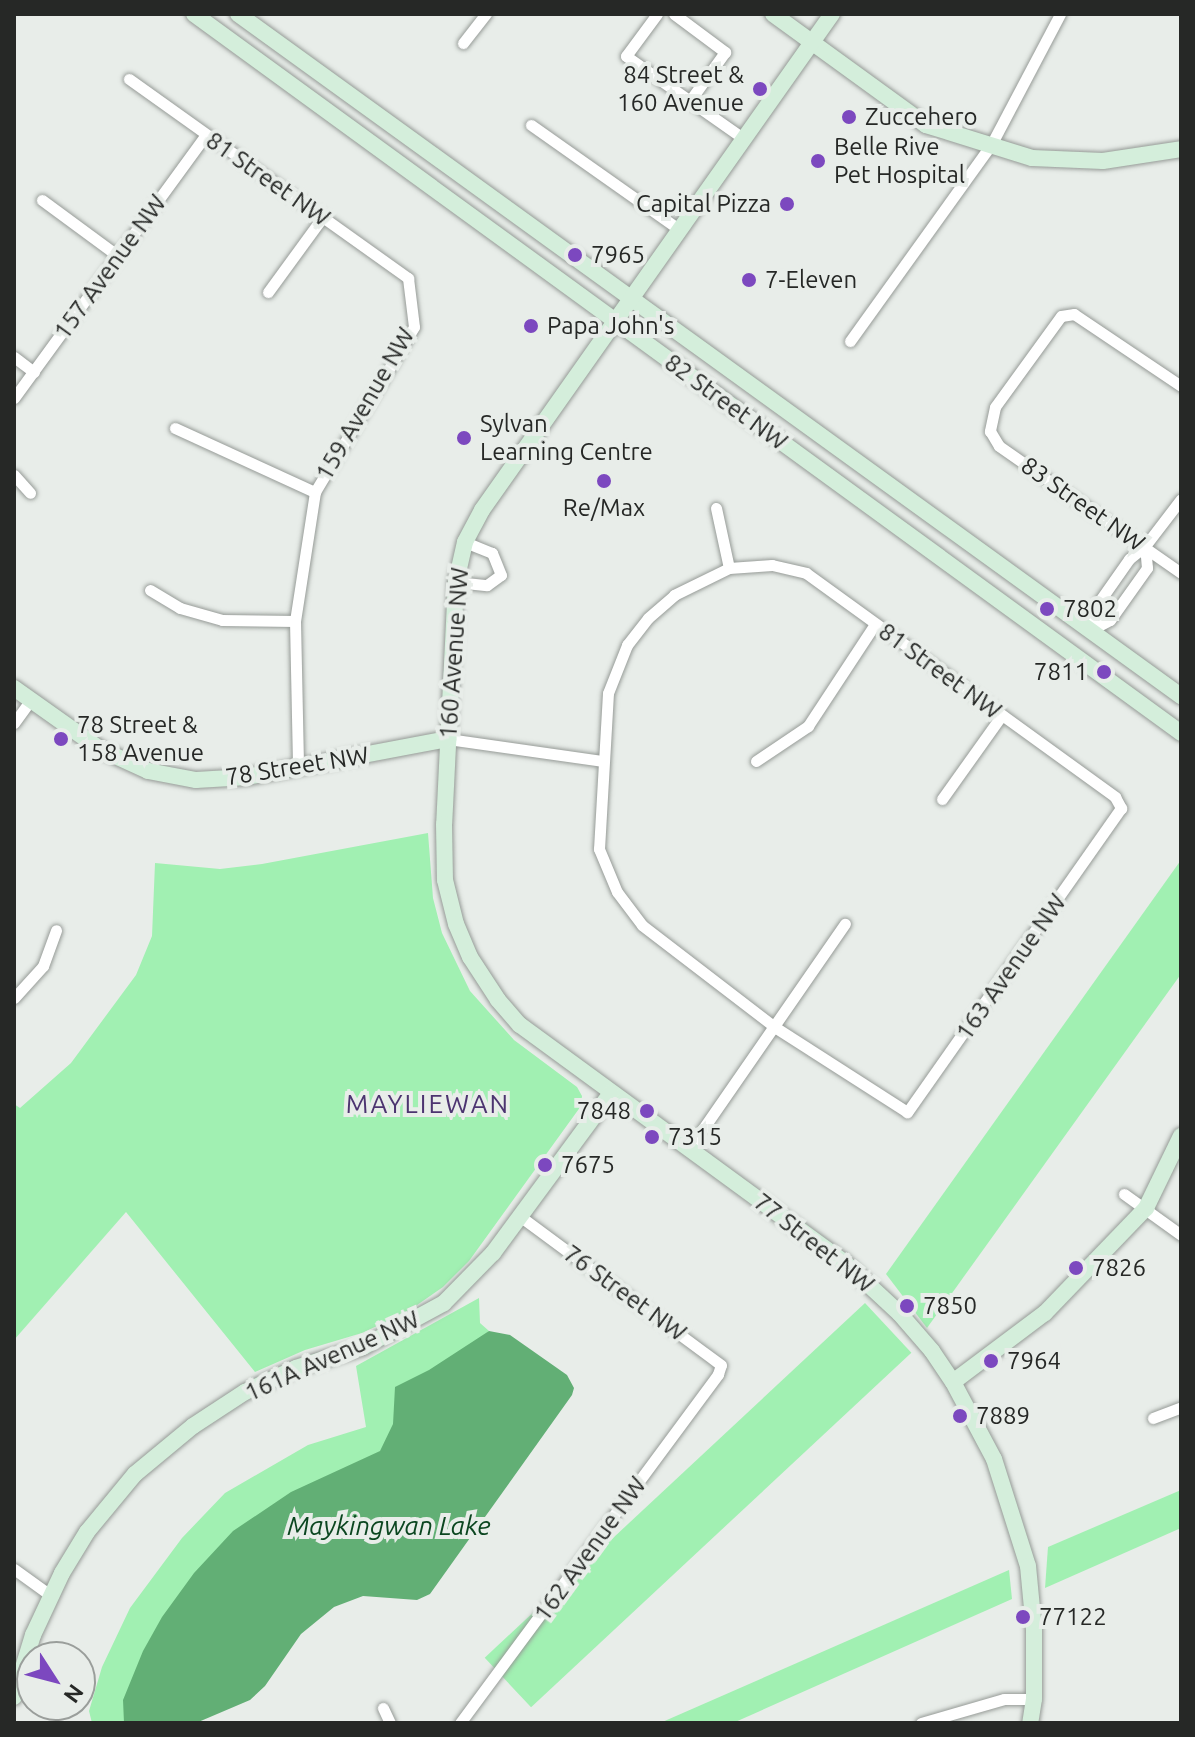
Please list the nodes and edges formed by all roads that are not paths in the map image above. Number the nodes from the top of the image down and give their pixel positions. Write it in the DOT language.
graph roads {
  1 [pos="194,14"];
  2 [pos="238,14"];
  3 [pos="486,14"];
  4 [pos="657,14"];
  5 [pos="674,14"];
  6 [pos="773,14"];
  7 [pos="832,14"];
  8 [pos="1060,14"];
  9 [pos="811,42"];
  10 [pos="463,43"];
  11 [pos="129,79"];
  12 [pos="689,102"];
  13 [pos="531,125"];
  14 [pos="206,135"];
  15 [pos="744,139"];
  16 [pos="991,145"];
  17 [pos="1181,149"];
  18 [pos="42,200"];
  19 [pos="322,218"];
  20 [pos="680,230"];
  21 [pos="118,256"];
  22 [pos="408,278"];
  23 [pos="268,292"];
  24 [pos="633,297"];
  25 [pos="616,323"];
  26 [pos="850,341"];
  27 [pos="14,357"];
  28 [pos="34,372"];
  29 [pos="1181,386"];
  30 [pos="14,398"];
  31 [pos="175,428"];
  32 [pos="14,475"];
  33 [pos="315,492"];
  34 [pos="30,493"];
  35 [pos="1181,499"];
  36 [pos="716,508"];
  37 [pos="465,542"];
  38 [pos="1145,546"];
  39 [pos="729,568"];
  40 [pos="1181,573"];
  41 [pos="456,582"];
  42 [pos="150,590"];
  43 [pos="295,621"];
  44 [pos="875,624"];
  45 [pos="1091,630"];
  46 [pos="1074,654"];
  47 [pos="14,688"];
  48 [pos="1181,696"];
  49 [pos="31,700"];
  50 [pos="1002,715"];
  51 [pos="14,723"];
  52 [pos="1181,733"];
  53 [pos="448,739"];
  54 [pos="603,761"];
  55 [pos="756,761"];
  56 [pos="298,768"];
  57 [pos="942,799"];
  58 [pos="1113,820"];
  59 [pos="445,880"];
  60 [pos="845,924"];
  61 [pos="56,930"];
  62 [pos="14,998"];
  63 [pos="776,1028"];
  64 [pos="611,1093"];
  65 [pos="1181,1136"];
  66 [pos="689,1149"];
  67 [pos="1124,1194"];
  68 [pos="1146,1208"];
  69 [pos="520,1216"];
  70 [pos="1181,1235"];
  71 [pos="718,1374"];
  72 [pos="953,1382"];
  73 [pos="1181,1407"];
  74 [pos="1153,1418"];
  75 [pos="14,1569"];
  76 [pos="50,1595"];
  77 [pos="14,1690"];
  78 [pos="1034,1699"];
  79 [pos="383,1708"];
  80 [pos="390,1723"];
  81 [pos="460,1723"];
  82 [pos="921,1723"];
  83 [pos="1030,1723"];
  1 -- 25 [label="street, 82 Street NW"];
  2 -- 24 [label="street, 82 Street NW"];
  3 -- 10 [label="street"];
  4 -- 12 [label="street"];
  5 -- 12 [label="street"];
  6 -- 9 [label="street"];
  7 -- 9 [label="street, 160 Avenue NW"];
  8 -- 16 [label="street"];
  9 -- 15 [label="street, 160 Avenue NW"];
  9 -- 16 [label="street"];
  11 -- 14 [label="street, 81 Street NW"];
  12 -- 15 [label="street"];
  13 -- 20 [label="street"];
  14 -- 19 [label="street, 81 Street NW"];
  14 -- 21 [label="street, 157 Avenue NW"];
  15 -- 20 [label="street, 160 Avenue NW"];
  16 -- 17 [label="street"];
  16 -- 26 [label="street"];
  18 -- 21 [label="street"];
  19 -- 22 [label="street, 81 Street NW"];
  19 -- 23 [label="street"];
  20 -- 24 [label="street, 160 Avenue NW"];
  21 -- 28 [label="street, 157 Avenue NW"];
  22 -- 33 [label="street, 159 Avenue NW"];
  24 -- 25 [label="street, 160 Avenue NW"];
  24 -- 45 [label="street, 82 Street NW"];
  25 -- 37 [label="street, 160 Avenue NW"];
  25 -- 46 [label="street, 82 Street NW"];
  27 -- 28 [label="street"];
  28 -- 30 [label="street, 157 Avenue NW"];
  29 -- 38 [label="street, 83 Street NW"];
  31 -- 33 [label="street"];
  32 -- 34 [label="street"];
  33 -- 43 [label="street, 159 Avenue NW"];
  35 -- 38 [label="street"];
  36 -- 39 [label="street"];
  37 -- 41 [label="street, 160 Avenue NW"];
  37 -- 41 [label="street"];
  38 -- 40 [label="street, 83 Street NW"];
  38 -- 45 [label="street"];
  38 -- 45 [label="street"];
  39 -- 44 [label="street, 81 Street NW"];
  39 -- 54 [label="street"];
  41 -- 53 [label="street, 160 Avenue NW"];
  42 -- 43 [label="street"];
  43 -- 56 [label="street, 159 Avenue NW"];
  44 -- 50 [label="street, 81 Street NW"];
  44 -- 55 [label="street"];
  45 -- 46 [label="street"];
  45 -- 48 [label="street, 82 Street NW"];
  46 -- 52 [label="street, 82 Street NW"];
  47 -- 49 [label="street, 78 Street NW"];
  49 -- 51 [label="street"];
  49 -- 56 [label="street, 78 Street NW"];
  50 -- 57 [label="street"];
  50 -- 58 [label="street, 81 Street NW"];
  53 -- 54 [label="street, 78 Street NW"];
  53 -- 56 [label="street, 78 Street NW"];
  53 -- 59 [label="street, 160 Avenue NW"];
  54 -- 63 [label="street"];
  58 -- 63 [label="street, 163 Avenue NW"];
  59 -- 64 [label="street, 77 Street NW"];
  60 -- 63 [label="street"];
  61 -- 62 [label="street"];
  63 -- 66 [label="street"];
  64 -- 66 [label="street, 77 Street NW"];
  64 -- 69 [label="street, 161A Avenue NW"];
  65 -- 68 [label="street"];
  66 -- 72 [label="street, 77 Street NW"];
  67 -- 68 [label="street"];
  68 -- 70 [label="street"];
  68 -- 72 [label="street"];
  69 -- 71 [label="street, 76 Street NW"];
  69 -- 76 [label="street, 161A Avenue NW"];
  71 -- 81 [label="street, 162 Avenue NW"];
  72 -- 78 [label="street, 77 Street NW"];
  73 -- 74 [label="street"];
  75 -- 76 [label="street"];
  76 -- 77 [label="street, 161A Avenue NW"];
  78 -- 82 [label="street"];
  78 -- 83 [label="street, 77 Street NW"];
  79 -- 80 [label="street"];
}
